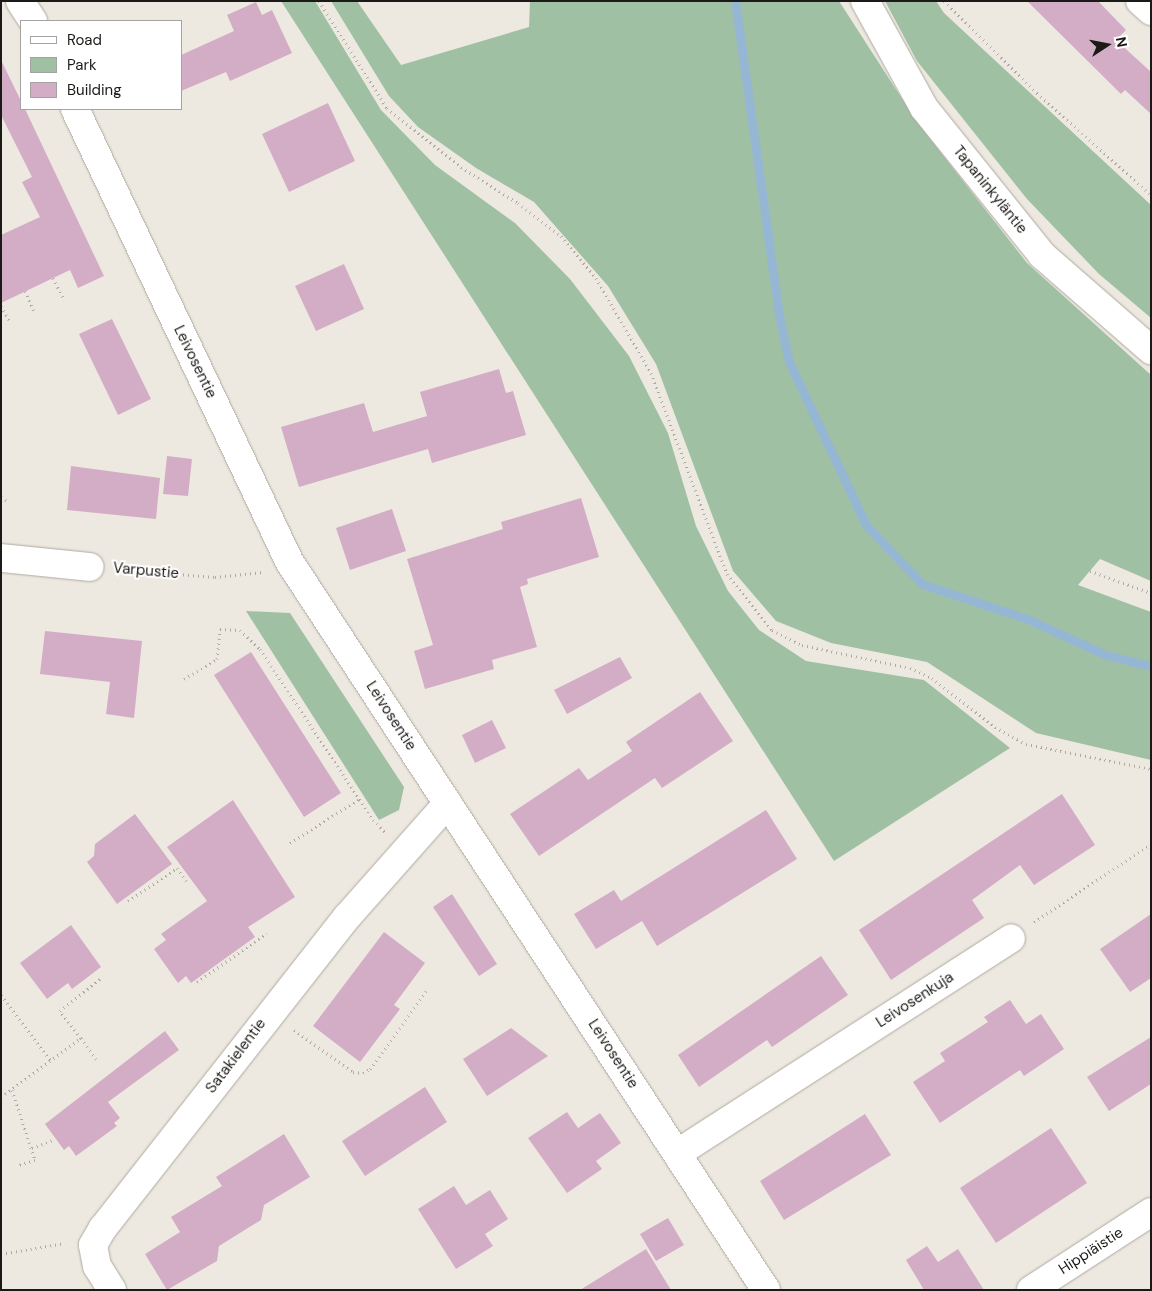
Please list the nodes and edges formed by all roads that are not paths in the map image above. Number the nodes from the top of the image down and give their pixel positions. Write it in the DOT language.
graph roads {
  1 [pos="20,1"];
  2 [pos="865,1"];
  3 [pos="1140,1"];
  4 [pos="1151,11"];
  5 [pos="33,20"];
  6 [pos="75,110"];
  7 [pos="1151,350"];
  8 [pos="1,558"];
  9 [pos="90,567"];
  10 [pos="448,803"];
  11 [pos="1011,938"];
  12 [pos="678,1154"];
  13 [pos="1151,1212"];
  14 [pos="112,1290"];
  15 [pos="766,1290"];
  16 [pos="1031,1290"];
  1 -- 5 [label="street"];
  2 -- 7 [label="street, Tapaninkyläntie"];
  3 -- 4 [label="street"];
  6 -- 10 [label="street, Leivosentie"];
  8 -- 9 [label="street"];
  10 -- 12 [label="street, Leivosentie"];
  10 -- 14 [label="street, Satakielentie"];
  11 -- 12 [label="street, Leivosenkuja"];
  12 -- 15 [label="street, Leivosentie"];
  13 -- 16 [label="street, Hippiäistie"];
}
